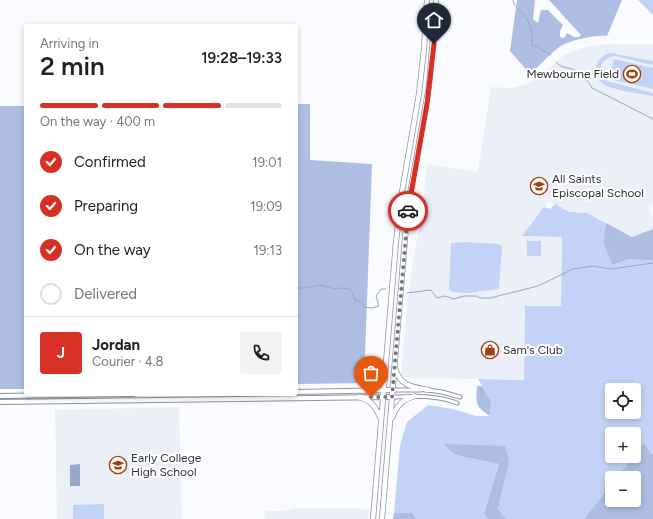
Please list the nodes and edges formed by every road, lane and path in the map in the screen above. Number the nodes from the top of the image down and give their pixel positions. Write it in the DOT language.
graph roads {
  1 [pos="427,0"];
  2 [pos="436,0"];
  3 [pos="396,242"];
  4 [pos="403,257"];
  5 [pos="394,364"];
  6 [pos="386,365"];
  7 [pos="393,390"];
  8 [pos="429,390"];
  9 [pos="363,391"];
  10 [pos="384,391"];
  11 [pos="298,392"];
  12 [pos="0,396"];
  13 [pos="24,396"];
  14 [pos="416,396"];
  15 [pos="359,397"];
  16 [pos="383,397"];
  17 [pos="392,397"];
  18 [pos="460,397"];
  19 [pos="0,402"];
  20 [pos="457,403"];
  21 [pos="380,418"];
  22 [pos="389,426"];
  23 [pos="373,519"];
  24 [pos="382,519"];
  1 -- 3 [label="highway"];
  2 -- 4 [label="highway"];
  3 -- 4 [label="highway"];
  3 -- 6 [label="highway"];
  4 -- 5 [label="highway"];
  5 -- 7 [label="highway"];
  5 -- 8 [label="highway"];
  6 -- 9 [label="highway"];
  6 -- 10 [label="highway"];
  7 -- 8 [label="street"];
  7 -- 10 [label="main road"];
  7 -- 17 [label="highway"];
  8 -- 18 [label="street"];
  9 -- 10 [label="main road"];
  9 -- 11 [label="main road"];
  10 -- 16 [label="highway"];
  12 -- 13 [label="main road"];
  14 -- 17 [label="street"];
  14 -- 20 [label="street"];
  14 -- 22 [label="highway"];
  15 -- 16 [label="main road"];
  15 -- 19 [label="main road"];
  15 -- 21 [label="highway"];
  16 -- 17 [label="main road"];
  16 -- 21 [label="highway"];
  17 -- 22 [label="highway"];
  21 -- 23 [label="highway"];
  22 -- 24 [label="highway"];
}
